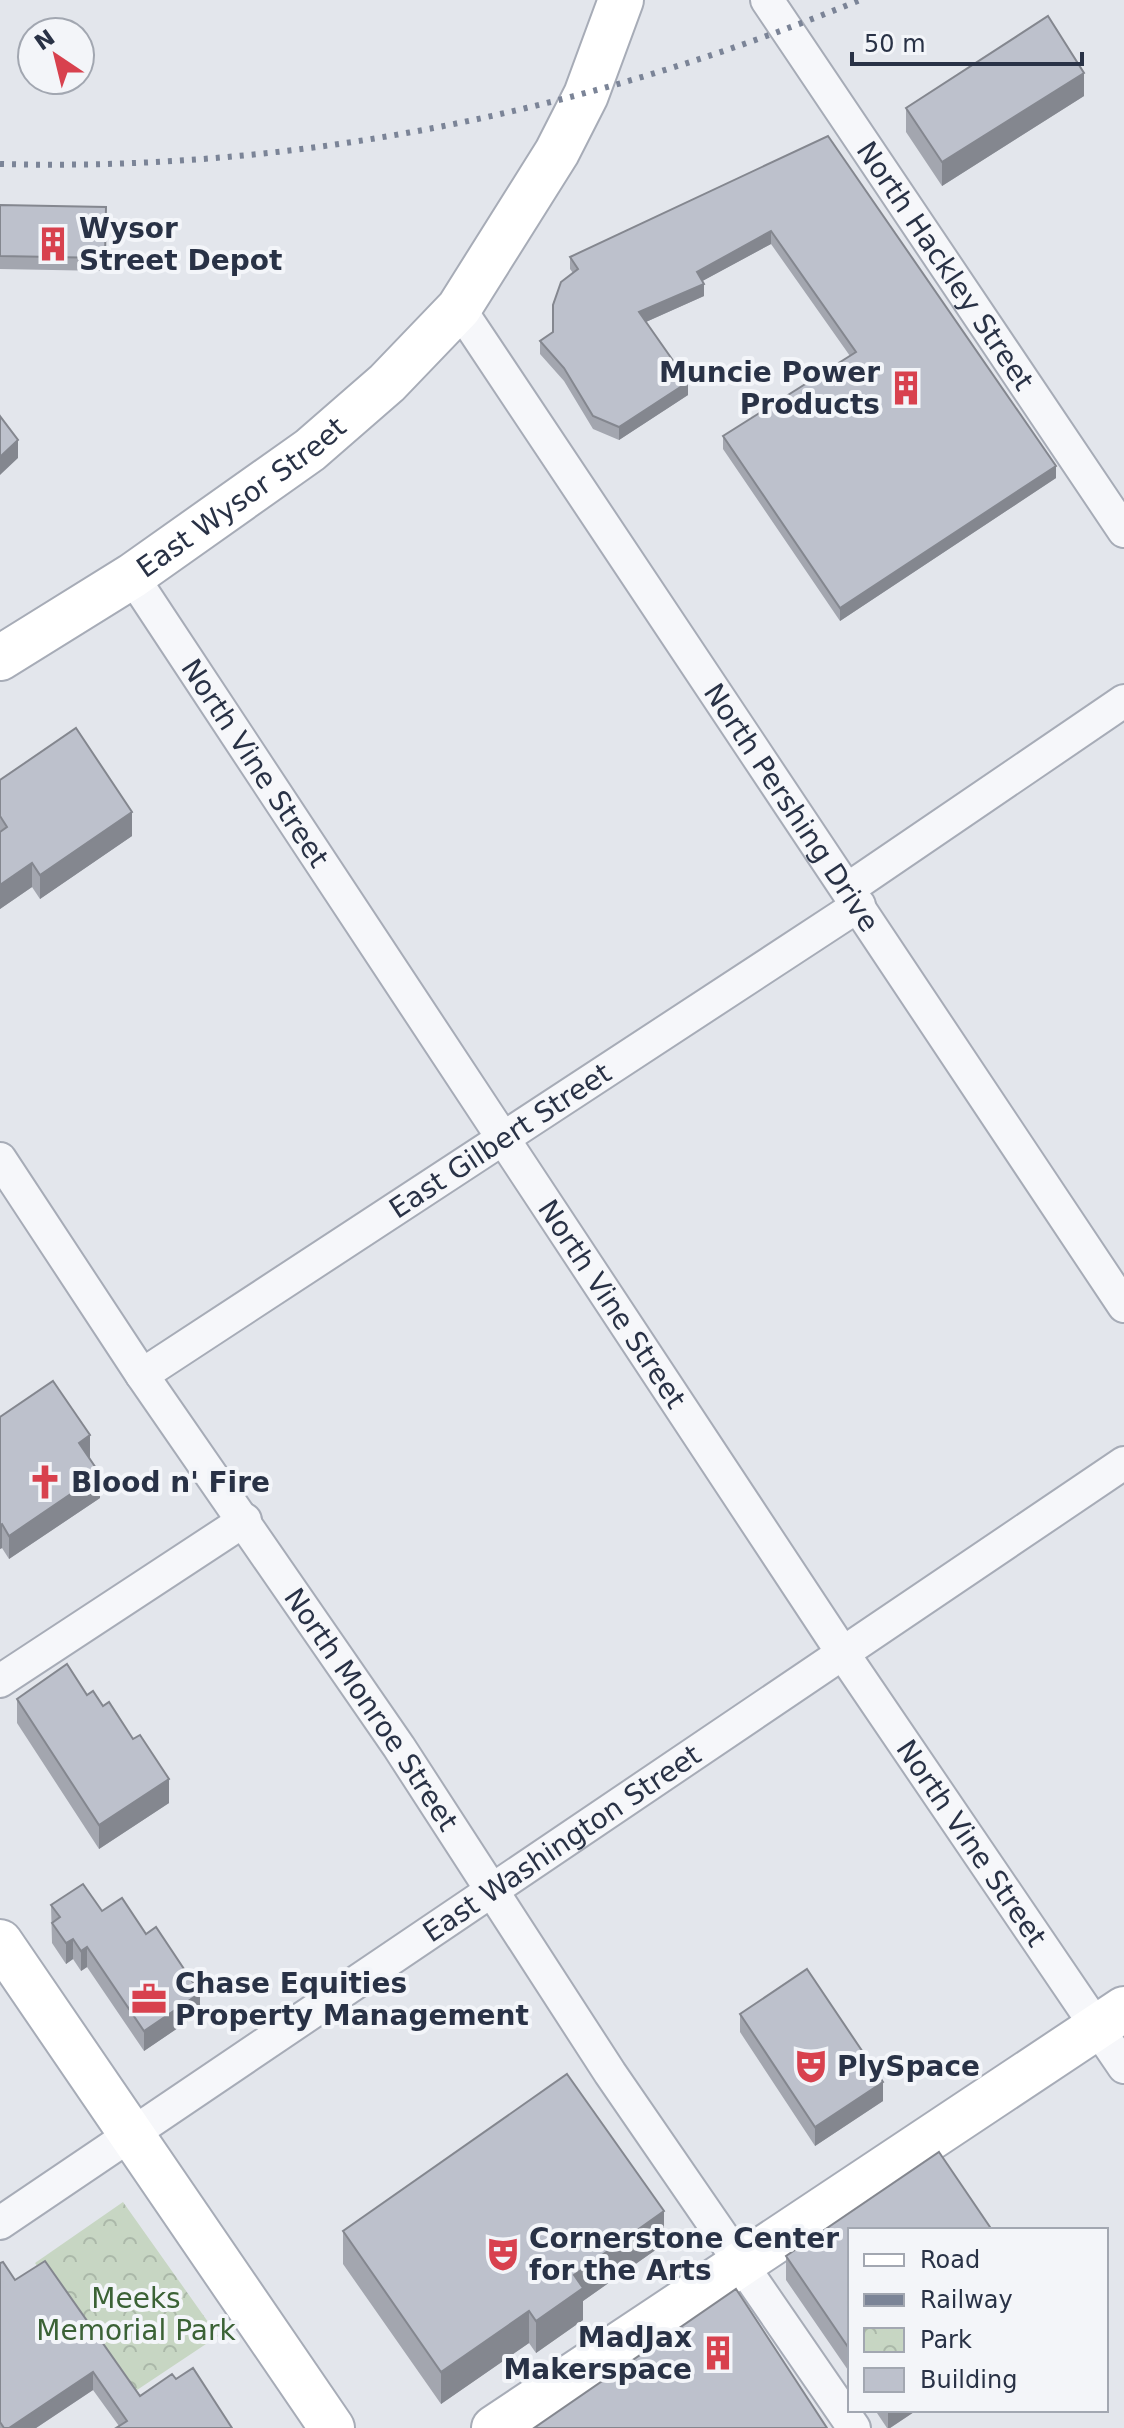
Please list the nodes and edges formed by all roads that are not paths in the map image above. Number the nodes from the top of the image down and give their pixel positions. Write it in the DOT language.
graph roads {
  1 [pos="621,0"];
  2 [pos="767,0"];
  3 [pos="459,308"];
  4 [pos="1124,531"];
  5 [pos="132,576"];
  6 [pos="0,658"];
  7 [pos="1124,701"];
  8 [pos="854,897"];
  9 [pos="502,1136"];
  10 [pos="0,1159"];
  11 [pos="1124,1306"];
  12 [pos="142,1375"];
  13 [pos="1124,1463"];
  14 [pos="245,1520"];
  15 [pos="842,1652"];
  16 [pos="0,1681"];
  17 [pos="493,1889"];
  18 [pos="0,1942"];
  19 [pos="1110,2018"];
  20 [pos="1124,2067"];
  21 [pos="131,2135"];
  22 [pos="0,2223"];
  23 [pos="740,2263"];
  24 [pos="332,2428"];
  25 [pos="494,2428"];
  26 [pos="854,2428"];
  1 -- 3 [label="main road, East Wysor Street"];
  2 -- 4 [label="street, North Hackley Street"];
  3 -- 5 [label="main road, East Wysor Street"];
  3 -- 8 [label="street, North Pershing Drive"];
  5 -- 6 [label="main road, East Wysor Street"];
  5 -- 9 [label="street, North Vine Street"];
  7 -- 8 [label="street, East Gilbert Street"];
  8 -- 9 [label="street, East Gilbert Street"];
  8 -- 11 [label="street, North Pershing Drive"];
  9 -- 12 [label="street, East Gilbert Street"];
  9 -- 15 [label="street, North Vine Street"];
  10 -- 12 [label="street, North Monroe Street"];
  12 -- 14 [label="street, North Monroe Street"];
  13 -- 15 [label="street, East Washington Street"];
  14 -- 16 [label="street"];
  14 -- 17 [label="street, North Monroe Street"];
  15 -- 17 [label="street, East Washington Street"];
  15 -- 19 [label="street, North Vine Street"];
  17 -- 21 [label="street, East Washington Street"];
  17 -- 23 [label="street, North Monroe Street"];
  18 -- 21 [label="main road"];
  19 -- 20 [label="street, North Vine Street"];
  19 -- 23 [label="main road"];
  21 -- 22 [label="street, East Washington Street"];
  21 -- 24 [label="main road"];
  23 -- 25 [label="main road"];
  23 -- 26 [label="street, North Monroe Street"];
}
